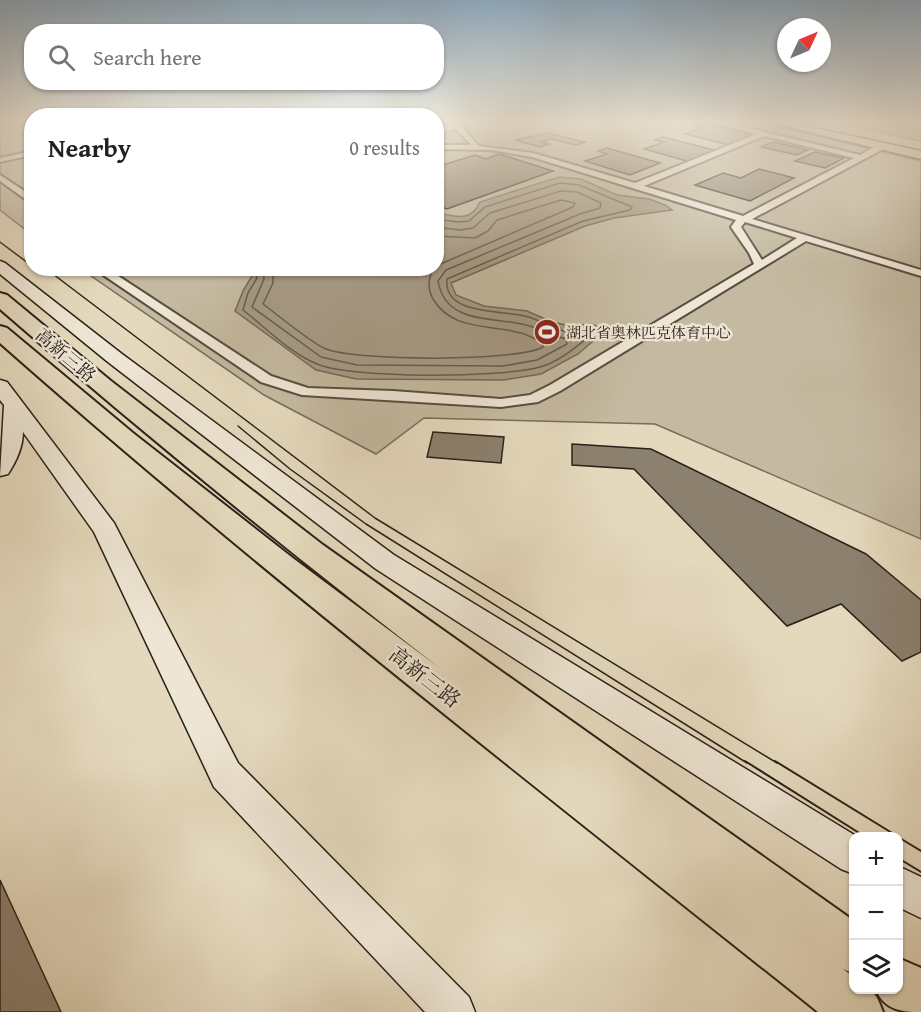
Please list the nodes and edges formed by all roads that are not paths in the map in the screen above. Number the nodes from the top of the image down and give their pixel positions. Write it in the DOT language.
graph roads {
  1 [pos="584,170"];
  2 [pos="675,170"];
  3 [pos="836,170"];
  4 [pos="0,177"];
  5 [pos="636,186"];
  6 [pos="24,195"];
  7 [pos="742,219"];
  8 [pos="805,238"];
  9 [pos="759,265"];
  10 [pos="0,266"];
  11 [pos="921,273"];
  12 [pos="110,276"];
  13 [pos="0,299"];
  14 [pos="0,332"];
  15 [pos="7,395"];
  16 [pos="0,469"];
  17 [pos="849,853"];
  18 [pos="900,886"];
  19 [pos="921,899"];
  20 [pos="849,946"];
  21 [pos="903,985"];
  22 [pos="921,998"];
  23 [pos="454,1012"];
  24 [pos="858,1012"];
  1 -- 5 [label="street"];
  2 -- 5 [label="street"];
  3 -- 7 [label="street"];
  4 -- 6 [label="street"];
  5 -- 7 [label="street"];
  7 -- 8 [label="street"];
  7 -- 9 [label="street"];
  8 -- 9 [label="street"];
  8 -- 11 [label="street"];
  9 -- 12 [label="street"];
  10 -- 17 [label="main road, 高新三路"];
  13 -- 20 [label="highway, 高新三路"];
  14 -- 24 [label="highway, 高新三路"];
  15 -- 16 [label="main road"];
  15 -- 23 [label="main road"];
  18 -- 19 [label="main road"];
  21 -- 22 [label="highway"];
}
